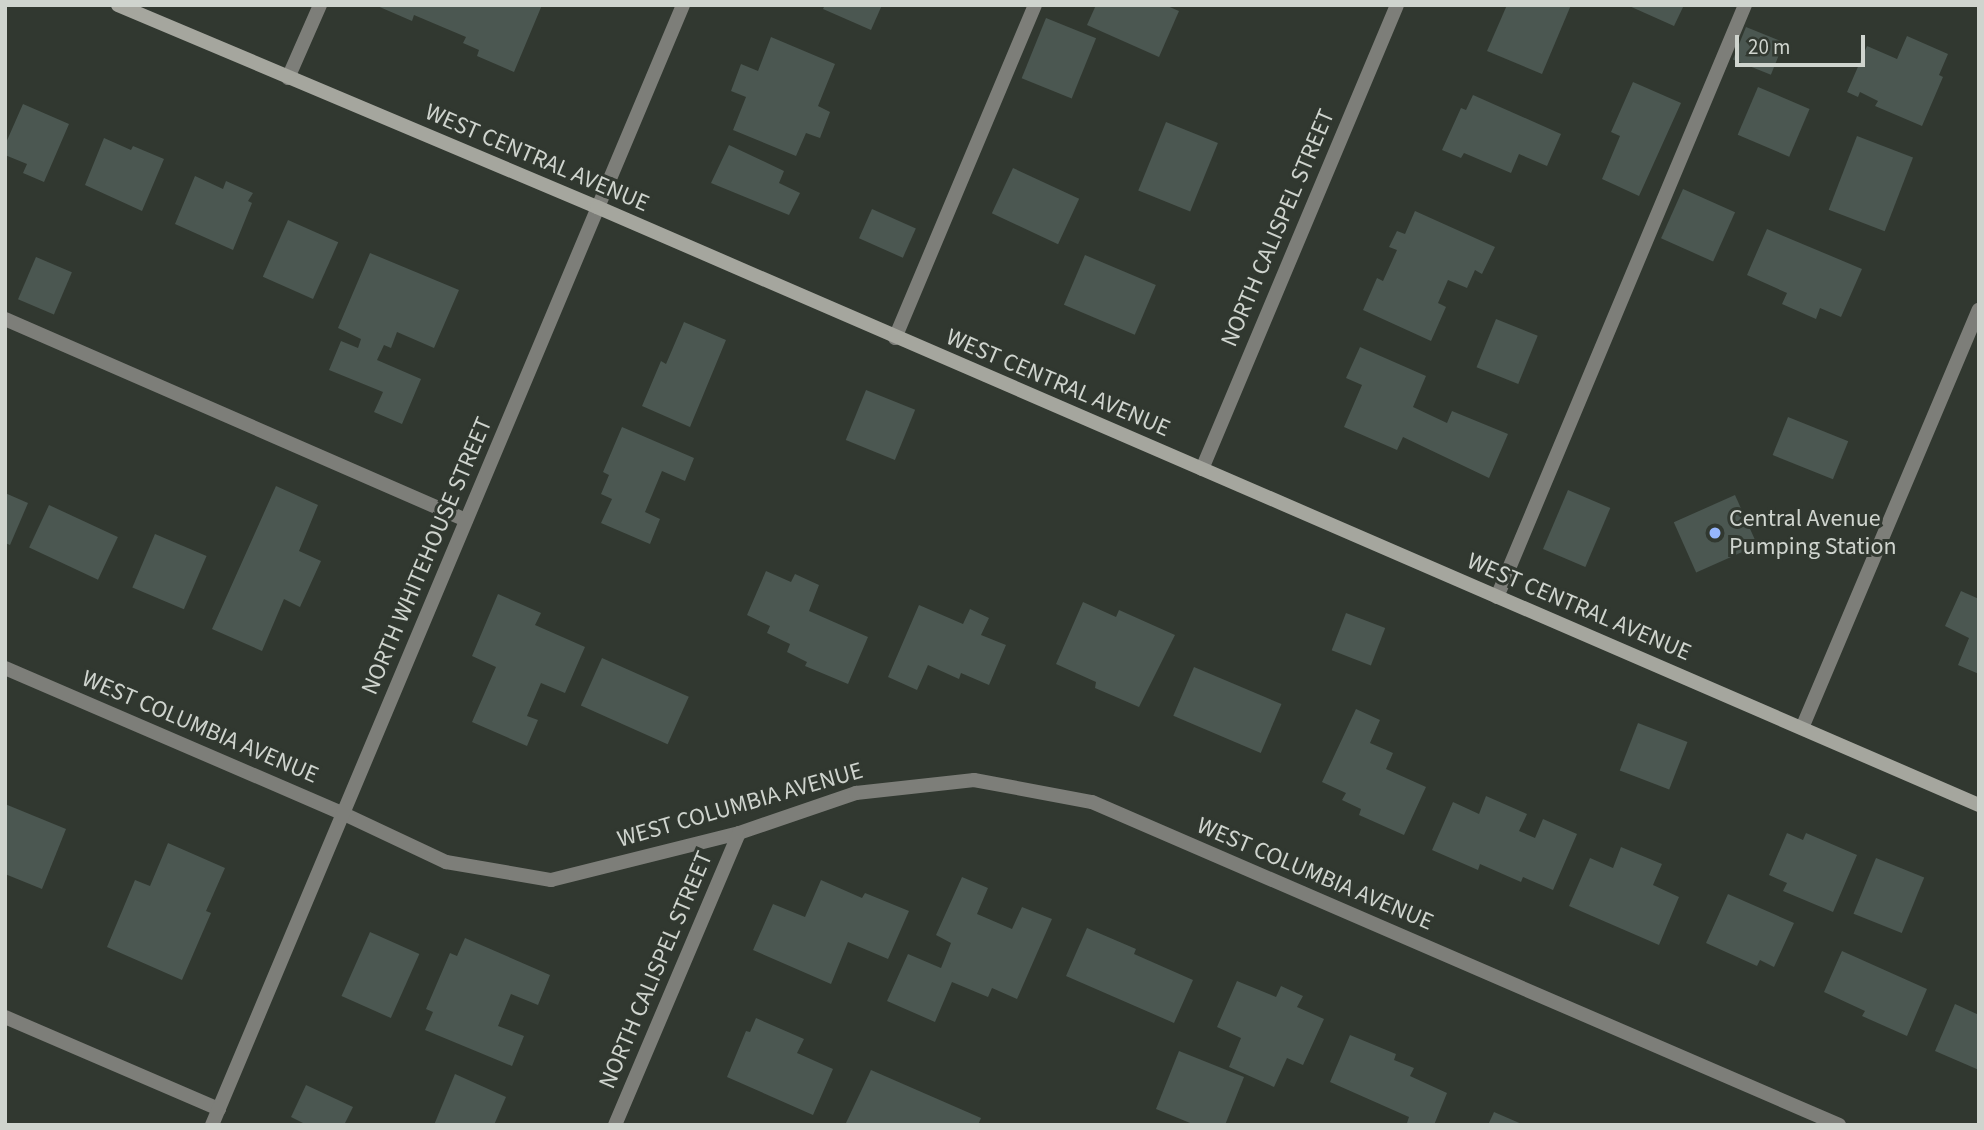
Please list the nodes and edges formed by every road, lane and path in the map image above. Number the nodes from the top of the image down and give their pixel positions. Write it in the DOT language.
graph roads {
  1 [pos="118,5"];
  2 [pos="320,5"];
  3 [pos="683,5"];
  4 [pos="1035,5"];
  5 [pos="1397,5"];
  6 [pos="1745,5"];
  7 [pos="288,78"];
  8 [pos="597,207"];
  9 [pos="1979,310"];
  10 [pos="5,319"];
  11 [pos="895,338"];
  12 [pos="1202,469"];
  13 [pos="467,520"];
  14 [pos="1497,597"];
  15 [pos="5,668"];
  16 [pos="1802,728"];
  17 [pos="1979,805"];
  18 [pos="344,814"];
  19 [pos="739,833"];
  20 [pos="5,1017"];
  21 [pos="219,1109"];
  22 [pos="212,1125"];
  23 [pos="615,1125"];
  24 [pos="1839,1125"];
  1 -- 7 [label="street, WEST CENTRAL AVENUE"];
  2 -- 7 [label="street"];
  3 -- 8 [label="street, NORTH WHITEHOUSE STREET"];
  4 -- 11 [label="street"];
  5 -- 12 [label="street, NORTH CALISPEL STREET"];
  6 -- 14 [label="street"];
  7 -- 8 [label="street, WEST CENTRAL AVENUE"];
  8 -- 11 [label="street, WEST CENTRAL AVENUE"];
  8 -- 13 [label="street, NORTH WHITEHOUSE STREET"];
  9 -- 16 [label="street"];
  10 -- 13 [label="street"];
  11 -- 12 [label="street, WEST CENTRAL AVENUE"];
  12 -- 14 [label="street, WEST CENTRAL AVENUE"];
  13 -- 18 [label="street, NORTH WHITEHOUSE STREET"];
  14 -- 16 [label="street, WEST CENTRAL AVENUE"];
  15 -- 18 [label="street, WEST COLUMBIA AVENUE"];
  16 -- 17 [label="street, WEST CENTRAL AVENUE"];
  18 -- 19 [label="street, WEST COLUMBIA AVENUE"];
  18 -- 21 [label="street, NORTH WHITEHOUSE STREET"];
  19 -- 23 [label="street, NORTH CALISPEL STREET"];
  19 -- 24 [label="street, WEST COLUMBIA AVENUE"];
  20 -- 21 [label="street"];
  21 -- 22 [label="street, NORTH WHITEHOUSE STREET"];
}
